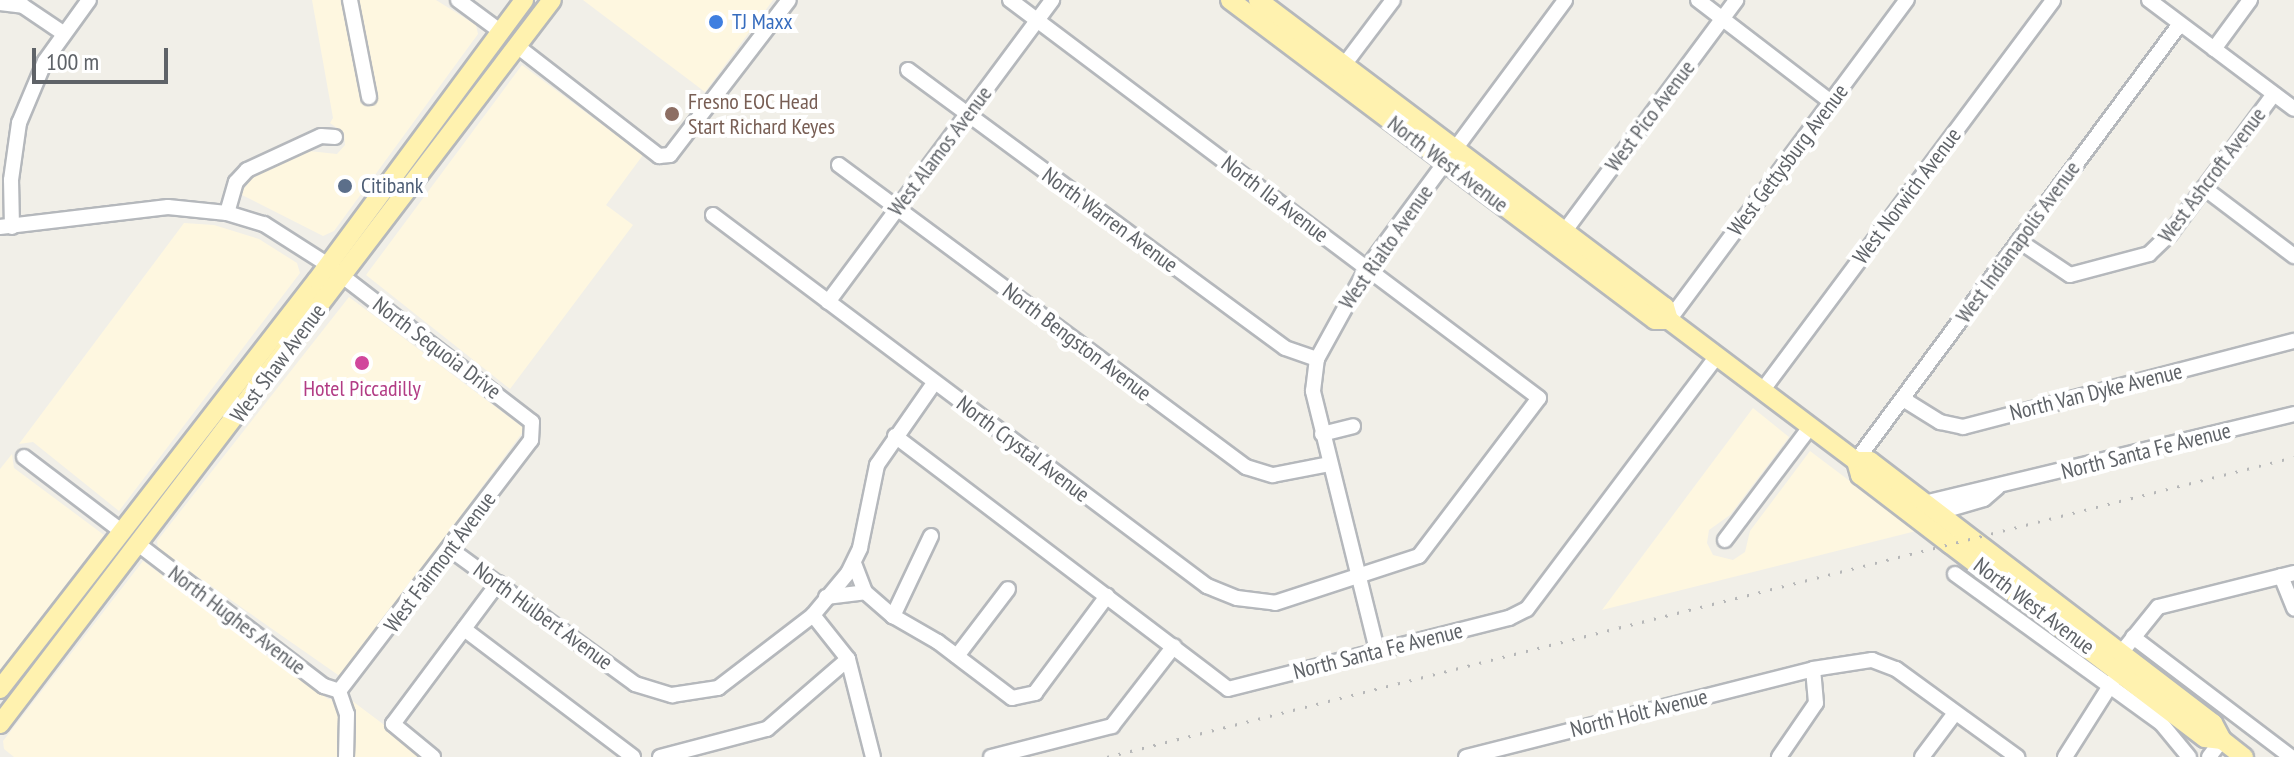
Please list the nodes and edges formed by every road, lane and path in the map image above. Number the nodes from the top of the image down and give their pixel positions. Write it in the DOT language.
graph roads {
  1 [pos="89,0"];
  2 [pos="458,0"];
  3 [pos="524,0"];
  4 [pos="537,0"];
  5 [pos="552,0"];
  6 [pos="789,0"];
  7 [pos="1010,0"];
  8 [pos="1052,0"];
  9 [pos="1230,0"];
  10 [pos="1258,0"];
  11 [pos="1393,0"];
  12 [pos="1565,0"];
  13 [pos="1698,0"];
  14 [pos="1736,0"];
  15 [pos="1907,0"];
  16 [pos="2053,0"];
  17 [pos="2149,0"];
  18 [pos="2250,0"];
  19 [pos="0,3"];
  20 [pos="350,3"];
  21 [pos="1723,18"];
  22 [pos="1037,21"];
  23 [pos="2180,24"];
  24 [pos="500,31"];
  25 [pos="63,33"];
  26 [pos="517,46"];
  27 [pos="2214,49"];
  28 [pos="908,70"];
  29 [pos="1339,72"];
  30 [pos="2274,94"];
  31 [pos="369,97"];
  32 [pos="477,99"];
  33 [pos="1831,102"];
  34 [pos="2294,109"];
  35 [pos="967,115"];
  36 [pos="335,137"];
  37 [pos="1450,156"];
  38 [pos="839,165"];
  39 [pos="2204,188"];
  40 [pos="897,209"];
  41 [pos="227,213"];
  42 [pos="713,215"];
  43 [pos="6,227"];
  44 [pos="1564,232"];
  45 [pos="2019,241"];
  46 [pos="2294,256"];
  47 [pos="1367,268"];
  48 [pos="336,271"];
  49 [pos="828,302"];
  50 [pos="1669,320"];
  51 [pos="2294,341"];
  52 [pos="1716,357"];
  53 [pos="1317,359"];
  54 [pos="934,383"];
  55 [pos="1762,391"];
  56 [pos="1903,399"];
  57 [pos="2294,414"];
  58 [pos="208,419"];
  59 [pos="1353,426"];
  60 [pos="1810,427"];
  61 [pos="534,428"];
  62 [pos="1322,434"];
  63 [pos="895,436"];
  64 [pos="24,457"];
  65 [pos="1856,461"];
  66 [pos="1329,464"];
  67 [pos="1891,499"];
  68 [pos="1930,508"];
  69 [pos="121,531"];
  70 [pos="931,536"];
  71 [pos="1725,540"];
  72 [pos="138,544"];
  73 [pos="450,549"];
  74 [pos="854,563"];
  75 [pos="1955,574"];
  76 [pos="2288,575"];
  77 [pos="1360,577"];
  78 [pos="498,583"];
  79 [pos="1008,589"];
  80 [pos="865,592"];
  81 [pos="1107,596"];
  82 [pos="826,597"];
  83 [pos="2294,609"];
  84 [pos="813,615"];
  85 [pos="893,616"];
  86 [pos="464,629"];
  87 [pos="2133,637"];
  88 [pos="1174,646"];
  89 [pos="1377,650"];
  90 [pos="27,652"];
  91 [pos="54,652"];
  92 [pos="957,656"];
  93 [pos="848,659"];
  94 [pos="2115,661"];
  95 [pos="1813,669"];
  96 [pos="2137,685"];
  97 [pos="2113,688"];
  98 [pos="0,689"];
  99 [pos="339,691"];
  100 [pos="0,705"];
  101 [pos="1955,713"];
  102 [pos="0,724"];
  103 [pos="2222,740"];
  104 [pos="346,757"];
  105 [pos="433,757"];
  106 [pos="633,757"];
  107 [pos="660,757"];
  108 [pos="873,757"];
  109 [pos="991,757"];
  110 [pos="1466,757"];
  111 [pos="1779,757"];
  112 [pos="1922,757"];
  113 [pos="2017,757"];
  114 [pos="2065,757"];
  115 [pos="2189,757"];
  116 [pos="2209,757"];
  117 [pos="2244,757"];
  118 [pos="2291,757"];
  1 -- 25 [label="street"];
  2 -- 24 [label="street"];
  3 -- 24 [label="main road, West Shaw Avenue"];
  4 -- 26 [label="main road"];
  5 -- 26 [label="main road, West Shaw Avenue"];
  6 -- 26 [label="street"];
  7 -- 22 [label="street, North Ila Avenue"];
  8 -- 22 [label="street, West Alamos Avenue"];
  9 -- 29 [label="main road, North West Avenue"];
  10 -- 29 [label="main road, North West Avenue"];
  11 -- 29 [label="street"];
  12 -- 37 [label="street, West Rialto Avenue"];
  13 -- 21 [label="street"];
  14 -- 21 [label="street, West Pico Avenue"];
  15 -- 33 [label="street, West Gettysburg Avenue"];
  16 -- 55 [label="street, West Norwich Avenue"];
  17 -- 23 [label="street"];
  18 -- 27 [label="street"];
  19 -- 25 [label="street"];
  20 -- 31 [label="street"];
  21 -- 33 [label="street"];
  21 -- 44 [label="street, West Pico Avenue"];
  22 -- 35 [label="street, West Alamos Avenue"];
  22 -- 47 [label="street, North Ila Avenue"];
  23 -- 27 [label="street"];
  23 -- 45 [label="street, West Indianapolis Avenue"];
  24 -- 32 [label="main road"];
  24 -- 48 [label="main road, West Shaw Avenue"];
  25 -- 43 [label="street"];
  26 -- 32 [label="main road, West Shaw Avenue"];
  27 -- 30 [label="street"];
  28 -- 35 [label="street, North Warren Avenue"];
  29 -- 37 [label="main road, North West Avenue"];
  30 -- 34 [label="street"];
  30 -- 39 [label="street, West Ashcroft Avenue"];
  32 -- 48 [label="main road, West Shaw Avenue"];
  33 -- 50 [label="street, West Gettysburg Avenue"];
  35 -- 40 [label="street, West Alamos Avenue"];
  35 -- 53 [label="street, North Warren Avenue"];
  36 -- 41 [label="street"];
  37 -- 44 [label="main road, North West Avenue"];
  37 -- 47 [label="street, West Rialto Avenue"];
  37 -- 50 [label="main road, North West Avenue"];
  38 -- 40 [label="street, North Bengston Avenue"];
  39 -- 45 [label="street, West Ashcroft Avenue"];
  39 -- 46 [label="street"];
  40 -- 49 [label="street, West Alamos Avenue"];
  40 -- 66 [label="street, North Bengston Avenue"];
  41 -- 43 [label="street, North Sequoia Drive"];
  41 -- 48 [label="street, North Sequoia Drive"];
  42 -- 49 [label="street, North Crystal Avenue"];
  44 -- 50 [label="main road, North West Avenue"];
  45 -- 56 [label="street, West Indianapolis Avenue"];
  47 -- 53 [label="street, West Rialto Avenue"];
  47 -- 77 [label="street, North Ila Avenue"];
  48 -- 58 [label="main road, West Shaw Avenue"];
  48 -- 61 [label="street, North Sequoia Drive"];
  48 -- 72 [label="main road, West Shaw Avenue"];
  49 -- 54 [label="street, North Crystal Avenue"];
  50 -- 52 [label="main road, North West Avenue"];
  51 -- 56 [label="street, North Van Dyke Avenue"];
  52 -- 55 [label="main road, North West Avenue"];
  52 -- 89 [label="street, North Santa Fe Avenue"];
  53 -- 62 [label="street, West Rialto Avenue"];
  54 -- 63 [label="street"];
  54 -- 77 [label="street, North Crystal Avenue"];
  55 -- 60 [label="main road, North West Avenue"];
  56 -- 65 [label="street, West Indianapolis Avenue"];
  57 -- 68 [label="street, North Santa Fe Avenue"];
  58 -- 69 [label="main road, West Shaw Avenue"];
  58 -- 72 [label="main road"];
  59 -- 62 [label="street"];
  60 -- 65 [label="main road, North West Avenue"];
  60 -- 71 [label="street"];
  61 -- 73 [label="street, West Fairmont Avenue"];
  62 -- 66 [label="street, West Rialto Avenue"];
  63 -- 74 [label="street"];
  63 -- 81 [label="street"];
  64 -- 69 [label="street"];
  65 -- 67 [label="main road, North West Avenue"];
  65 -- 68 [label="main road, North West Avenue"];
  66 -- 77 [label="street, West Rialto Avenue"];
  67 -- 68 [label="main road"];
  67 -- 94 [label="main road, North West Avenue"];
  68 -- 94 [label="main road, North West Avenue"];
  69 -- 90 [label="main road, West Shaw Avenue"];
  69 -- 91 [label="main road"];
  70 -- 85 [label="street"];
  72 -- 91 [label="main road, West Shaw Avenue"];
  72 -- 99 [label="street, North Hughes Avenue"];
  73 -- 78 [label="street, North Hulbert Avenue"];
  73 -- 99 [label="street, West Fairmont Avenue"];
  74 -- 80 [label="street"];
  74 -- 82 [label="street"];
  75 -- 97 [label="street"];
  76 -- 83 [label="street"];
  76 -- 87 [label="street"];
  77 -- 89 [label="street, West Rialto Avenue"];
  78 -- 84 [label="street, North Hulbert Avenue"];
  78 -- 86 [label="street"];
  79 -- 92 [label="street"];
  80 -- 82 [label="street"];
  80 -- 85 [label="street"];
  81 -- 88 [label="street"];
  81 -- 92 [label="street"];
  82 -- 84 [label="street"];
  84 -- 93 [label="street"];
  85 -- 92 [label="street"];
  86 -- 105 [label="street"];
  86 -- 106 [label="street"];
  87 -- 94 [label="street"];
  87 -- 118 [label="street"];
  88 -- 89 [label="street, North Santa Fe Avenue"];
  88 -- 109 [label="street"];
  90 -- 98 [label="main road, West Shaw Avenue"];
  90 -- 100 [label="main road"];
  91 -- 102 [label="main road, West Shaw Avenue"];
  93 -- 107 [label="street"];
  93 -- 108 [label="street"];
  94 -- 96 [label="main road, North West Avenue"];
  94 -- 97 [label="street"];
  94 -- 103 [label="main road, North West Avenue"];
  95 -- 101 [label="street"];
  95 -- 110 [label="street, North Holt Avenue"];
  95 -- 111 [label="street"];
  96 -- 97 [label="street"];
  96 -- 103 [label="main road, North West Avenue"];
  97 -- 114 [label="street"];
  97 -- 115 [label="street"];
  99 -- 104 [label="street"];
  101 -- 112 [label="street"];
  101 -- 113 [label="street"];
  103 -- 116 [label="street"];
  103 -- 117 [label="main road, North West Avenue"];
}
